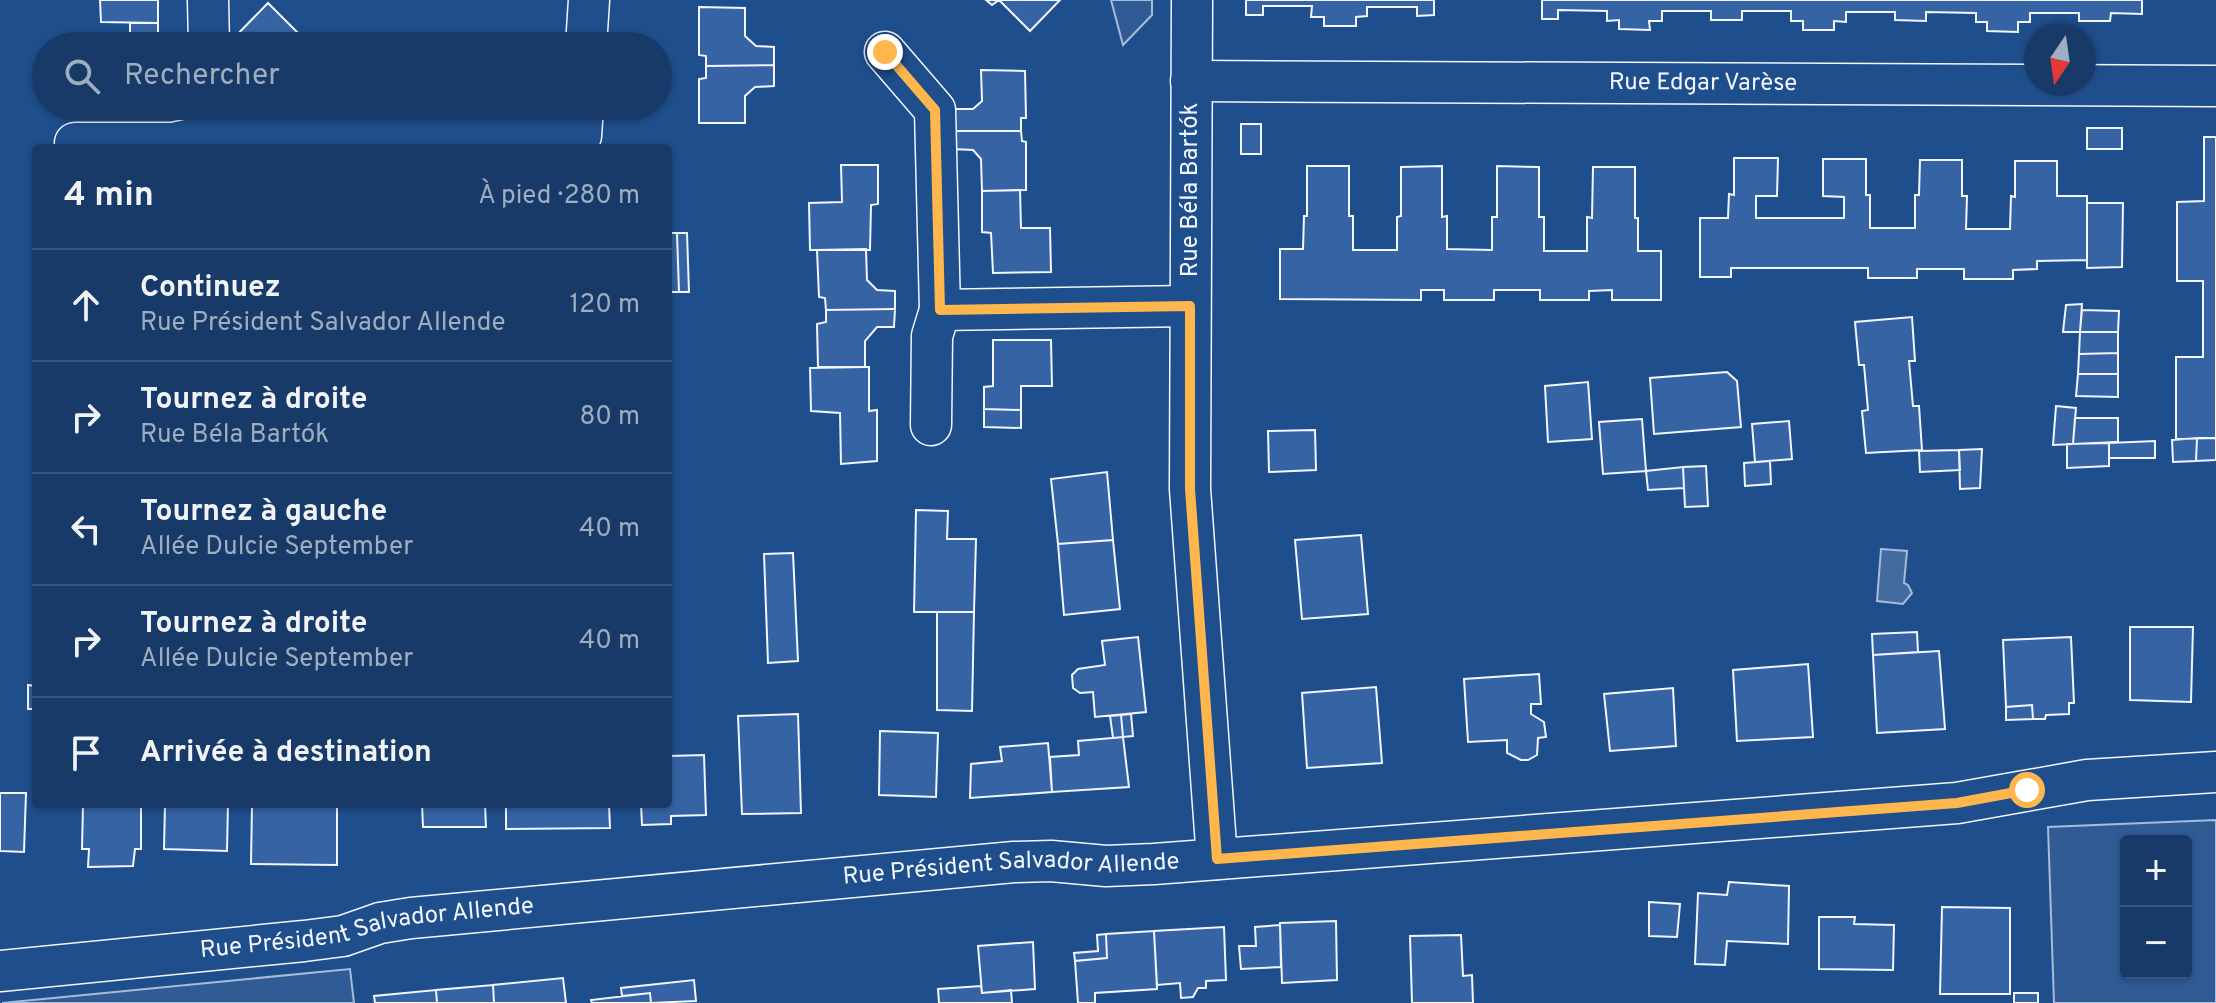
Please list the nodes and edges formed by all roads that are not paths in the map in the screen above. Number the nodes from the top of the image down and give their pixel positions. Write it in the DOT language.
graph roads {
  1 [pos="208,0"];
  2 [pos="589,0"];
  3 [pos="1192,0"];
  4 [pos="209,32"];
  5 [pos="587,32"];
  6 [pos="885,52"];
  7 [pos="1191,81"];
  8 [pos="2216,86"];
  9 [pos="210,120"];
  10 [pos="582,120"];
  11 [pos="75,143"];
  12 [pos="1190,306"];
  13 [pos="940,310"];
  14 [pos="931,425"];
  15 [pos="2216,772"];
  16 [pos="1217,859"];
  17 [pos="0,971"];
  1 -- 4 [label="street"];
  2 -- 5 [label="street"];
  3 -- 7 [label="street, Rue Béla Bartók"];
  6 -- 13 [label="street"];
  7 -- 8 [label="street, Rue Edgar Varèse"];
  7 -- 12 [label="street, Rue Béla Bartók"];
  9 -- 10 [label="street"];
  9 -- 11 [label="street"];
  12 -- 13 [label="street"];
  12 -- 16 [label="street, Rue Béla Bartók"];
  13 -- 14 [label="street"];
  15 -- 16 [label="street, Rue Président Salvador Allende"];
  16 -- 17 [label="street, Rue Président Salvador Allende"];
}
